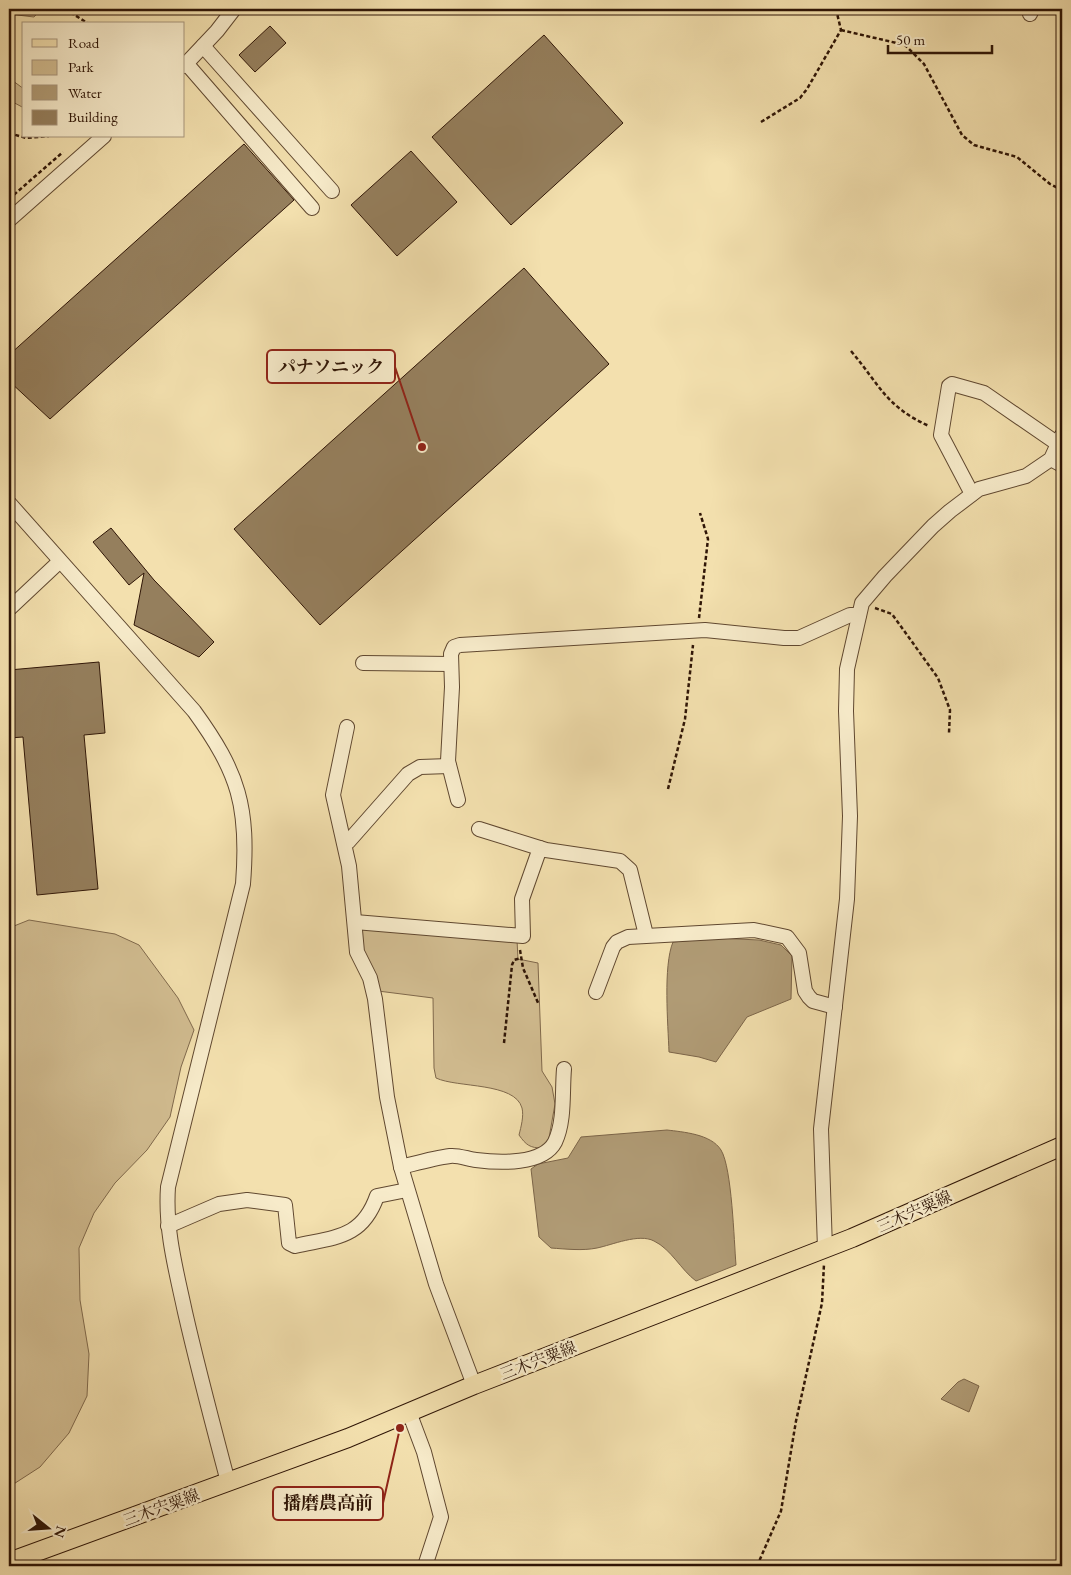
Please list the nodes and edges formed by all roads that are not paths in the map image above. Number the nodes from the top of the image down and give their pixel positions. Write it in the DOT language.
graph roads {
  1 [pos="234,9"];
  2 [pos="203,46"];
  3 [pos="185,64"];
  4 [pos="102,138"];
  5 [pos="332,191"];
  6 [pos="312,208"];
  7 [pos="9,220"];
  8 [pos="1060,440"];
  9 [pos="1056,462"];
  10 [pos="972,494"];
  11 [pos="9,503"];
  12 [pos="60,562"];
  13 [pos="9,608"];
  14 [pos="861,609"];
  15 [pos="363,663"];
  16 [pos="451,664"];
  17 [pos="347,726"];
  18 [pos="449,766"];
  19 [pos="458,800"];
  20 [pos="479,829"];
  21 [pos="344,842"];
  22 [pos="540,848"];
  23 [pos="355,922"];
  24 [pos="646,935"];
  25 [pos="596,992"];
  26 [pos="835,1007"];
  27 [pos="564,1069"];
  28 [pos="1062,1146"];
  29 [pos="401,1167"];
  30 [pos="408,1190"];
  31 [pos="168,1226"];
  32 [pos="825,1249"];
  33 [pos="474,1385"];
  34 [pos="409,1412"];
  35 [pos="228,1482"];
  36 [pos="12,1558"];
  37 [pos="426,1566"];
  1 -- 2 [label="street"];
  2 -- 3 [label="street"];
  2 -- 5 [label="street"];
  3 -- 6 [label="street"];
  4 -- 7 [label="street"];
  8 -- 9 [label="street"];
  8 -- 10 [label="street"];
  9 -- 10 [label="street"];
  10 -- 14 [label="street"];
  11 -- 12 [label="street"];
  12 -- 13 [label="street"];
  12 -- 31 [label="street"];
  14 -- 16 [label="street"];
  14 -- 26 [label="street"];
  15 -- 16 [label="street"];
  16 -- 18 [label="street"];
  17 -- 21 [label="street"];
  18 -- 19 [label="street"];
  18 -- 21 [label="street"];
  20 -- 22 [label="street"];
  21 -- 23 [label="street"];
  22 -- 23 [label="street"];
  22 -- 24 [label="street"];
  23 -- 29 [label="street"];
  24 -- 25 [label="street"];
  24 -- 26 [label="street"];
  26 -- 32 [label="street"];
  27 -- 29 [label="street"];
  28 -- 32 [label="main road, 三木宍粟線"];
  29 -- 30 [label="street"];
  30 -- 31 [label="street"];
  30 -- 33 [label="street"];
  31 -- 35 [label="street"];
  32 -- 33 [label="main road, 三木宍粟線"];
  33 -- 34 [label="main road, 三木宍粟線"];
  34 -- 35 [label="main road, 三木宍粟線"];
  34 -- 37 [label="street"];
  35 -- 36 [label="main road, 三木宍粟線"];
}
